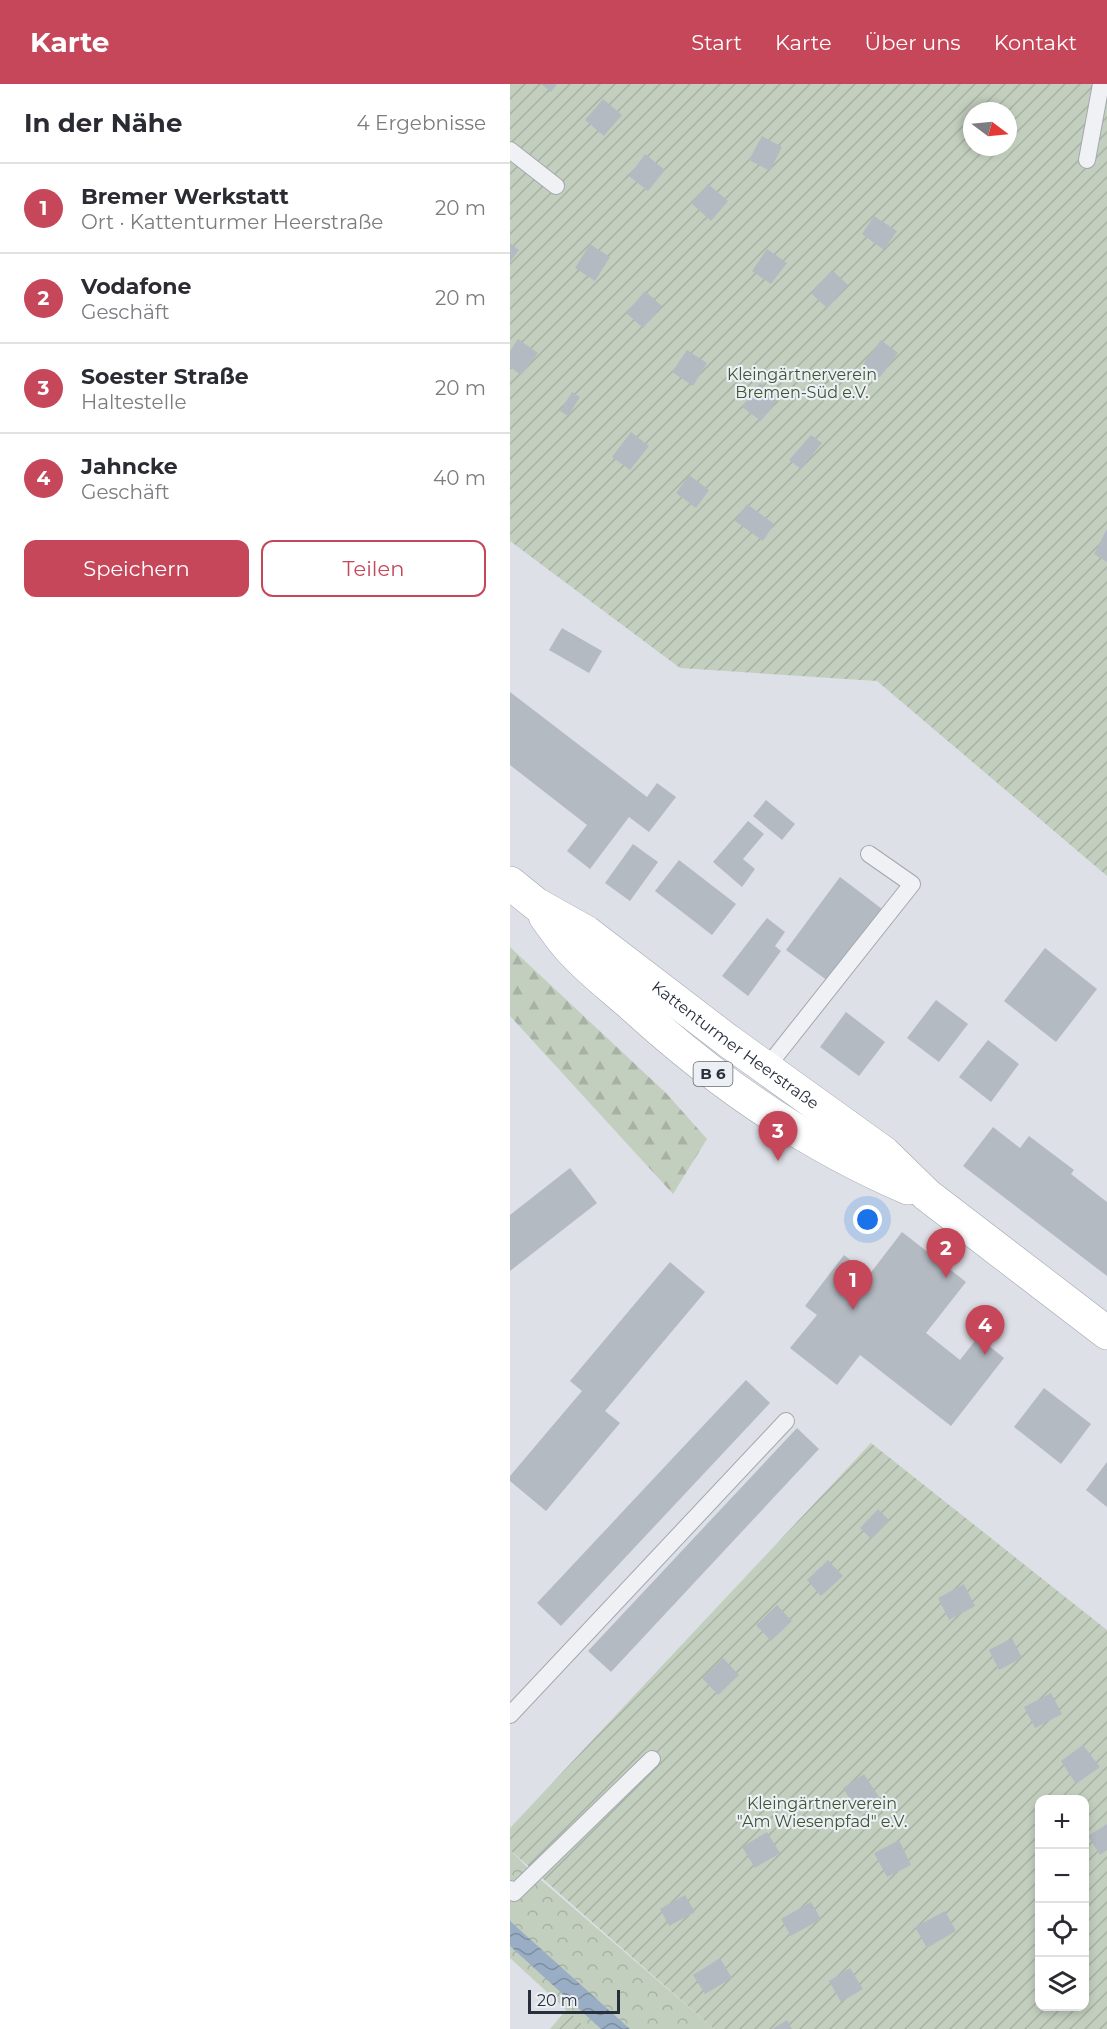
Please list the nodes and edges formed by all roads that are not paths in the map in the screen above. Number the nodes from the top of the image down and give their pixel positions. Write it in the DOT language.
graph roads {
  1 [pos="1101,84"];
  2 [pos="510,150"];
  3 [pos="1087,160"];
  4 [pos="556,186"];
  5 [pos="869,854"];
  6 [pos="510,883"];
  7 [pos="536,904"];
  8 [pos="767,1067"];
  9 [pos="927,1195"];
  10 [pos="1107,1334"];
  11 [pos="786,1421"];
  12 [pos="510,1715"];
  13 [pos="652,1759"];
  14 [pos="512,1891"];
  1 -- 3 [label="lane"];
  2 -- 4 [label="lane"];
  5 -- 8 [label="lane"];
  6 -- 7 [label="main road, Kattenturmer Heerstraße / B 6"];
  7 -- 8 [label="main road, Kattenturmer Heerstraße / B 6"];
  7 -- 9 [label="main road, Kattenturmer Heerstraße / B 6"];
  8 -- 9 [label="main road, Kattenturmer Heerstraße / B 6"];
  9 -- 10 [label="main road, Kattenturmer Heerstraße / B 6"];
  11 -- 12 [label="lane"];
  13 -- 14 [label="lane"];
}
